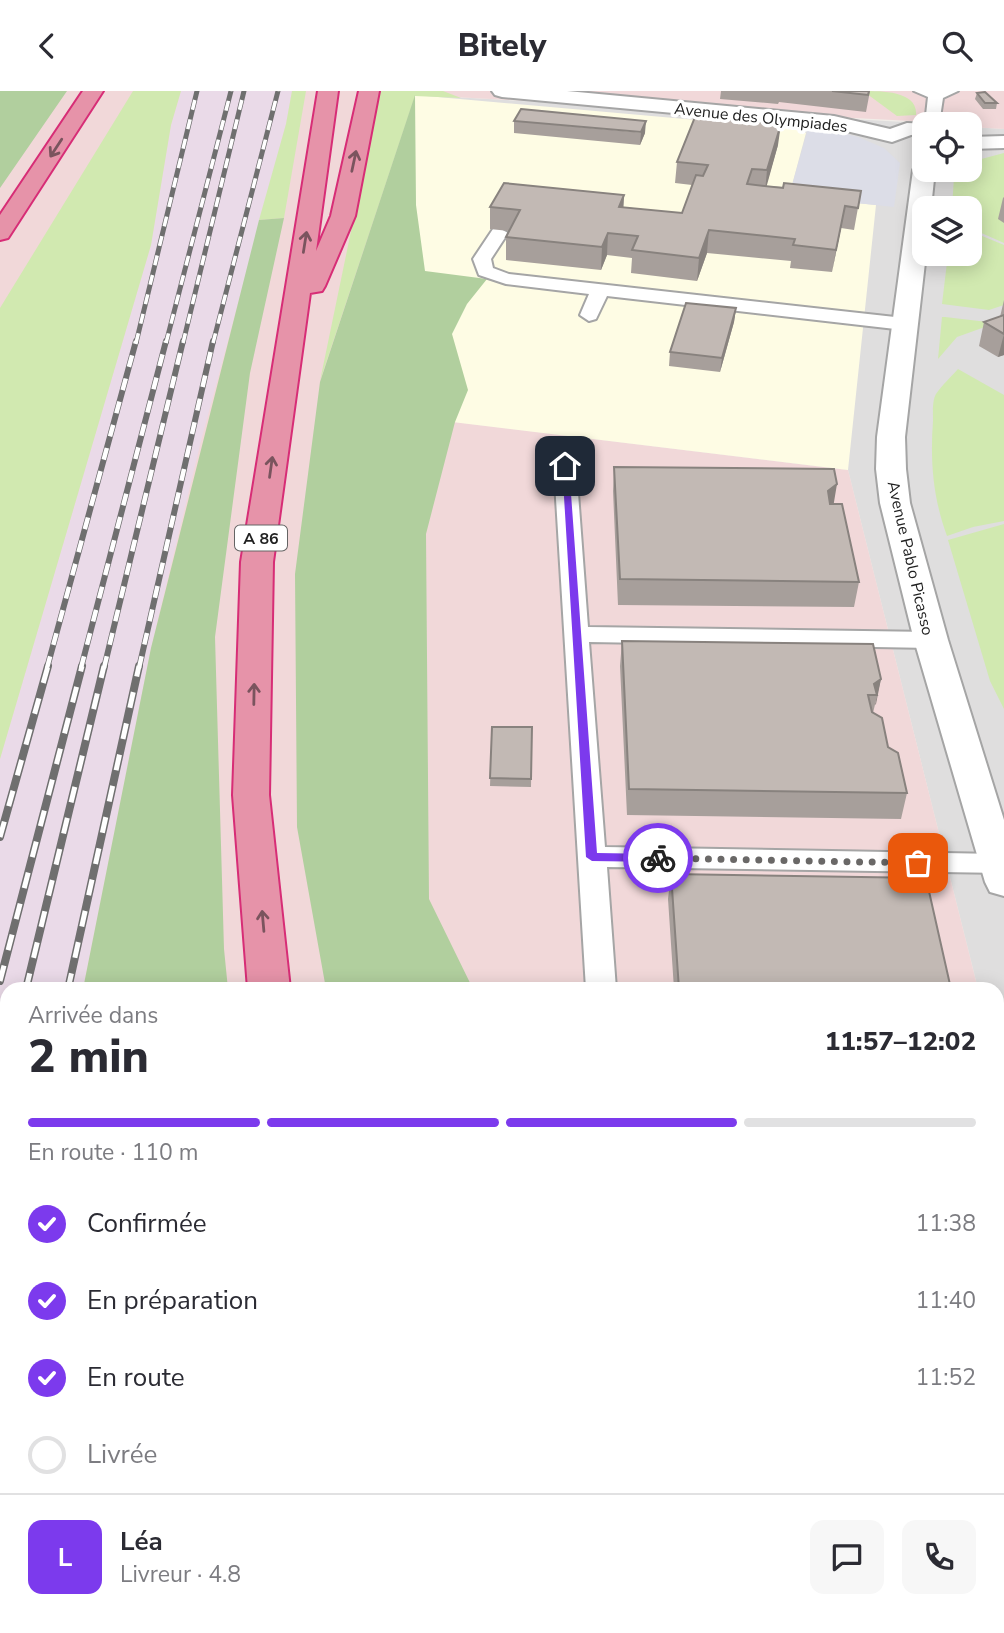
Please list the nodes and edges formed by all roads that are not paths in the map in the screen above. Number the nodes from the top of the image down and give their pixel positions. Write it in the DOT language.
graph roads {
  1 [pos="93,91"];
  2 [pos="328,91"];
  3 [pos="369,91"];
  4 [pos="502,91"];
  5 [pos="951,91"];
  6 [pos="928,93"];
  7 [pos="930,112"];
  8 [pos="912,129"];
  9 [pos="1004,142"];
  10 [pos="982,143"];
  11 [pos="912,153"];
  12 [pos="0,233"];
  13 [pos="499,233"];
  14 [pos="600,290"];
  15 [pos="589,315"];
  16 [pos="904,324"];
  17 [pos="290,339"];
  18 [pos="565,466"];
  19 [pos="576,633"];
  20 [pos="931,640"];
  21 [pos="988,775"];
  22 [pos="592,857"];
  23 [pos="1001,873"];
  24 [pos="268,982"];
  25 [pos="601,982"];
  1 -- 12 [label="highway, one-way"];
  17 -- 2 [label="highway, A 86, one-way"];
  17 -- 3 [label="highway, one-way"];
  4 -- 11 [label="street, Avenue des Olympiades"];
  5 -- 6 [label="lane"];
  6 -- 7 [label="lane"];
  8 -- 11 [label="street"];
  9 -- 10 [label="street"];
  11 -- 16 [label="street, Avenue Pablo Picasso"];
  13 -- 14 [label="lane"];
  14 -- 15 [label="lane"];
  14 -- 16 [label="lane"];
  16 -- 20 [label="street, Avenue Pablo Picasso"];
  24 -- 17 [label="highway, A 86, one-way"];
  18 -- 19 [label="lane"];
  19 -- 20 [label="lane"];
  19 -- 22 [label="lane"];
  20 -- 21 [label="street, Avenue Pablo Picasso"];
  21 -- 23 [label="street, Avenue Pablo Picasso"];
  22 -- 23 [label="lane"];
  22 -- 25 [label="lane"];
}
